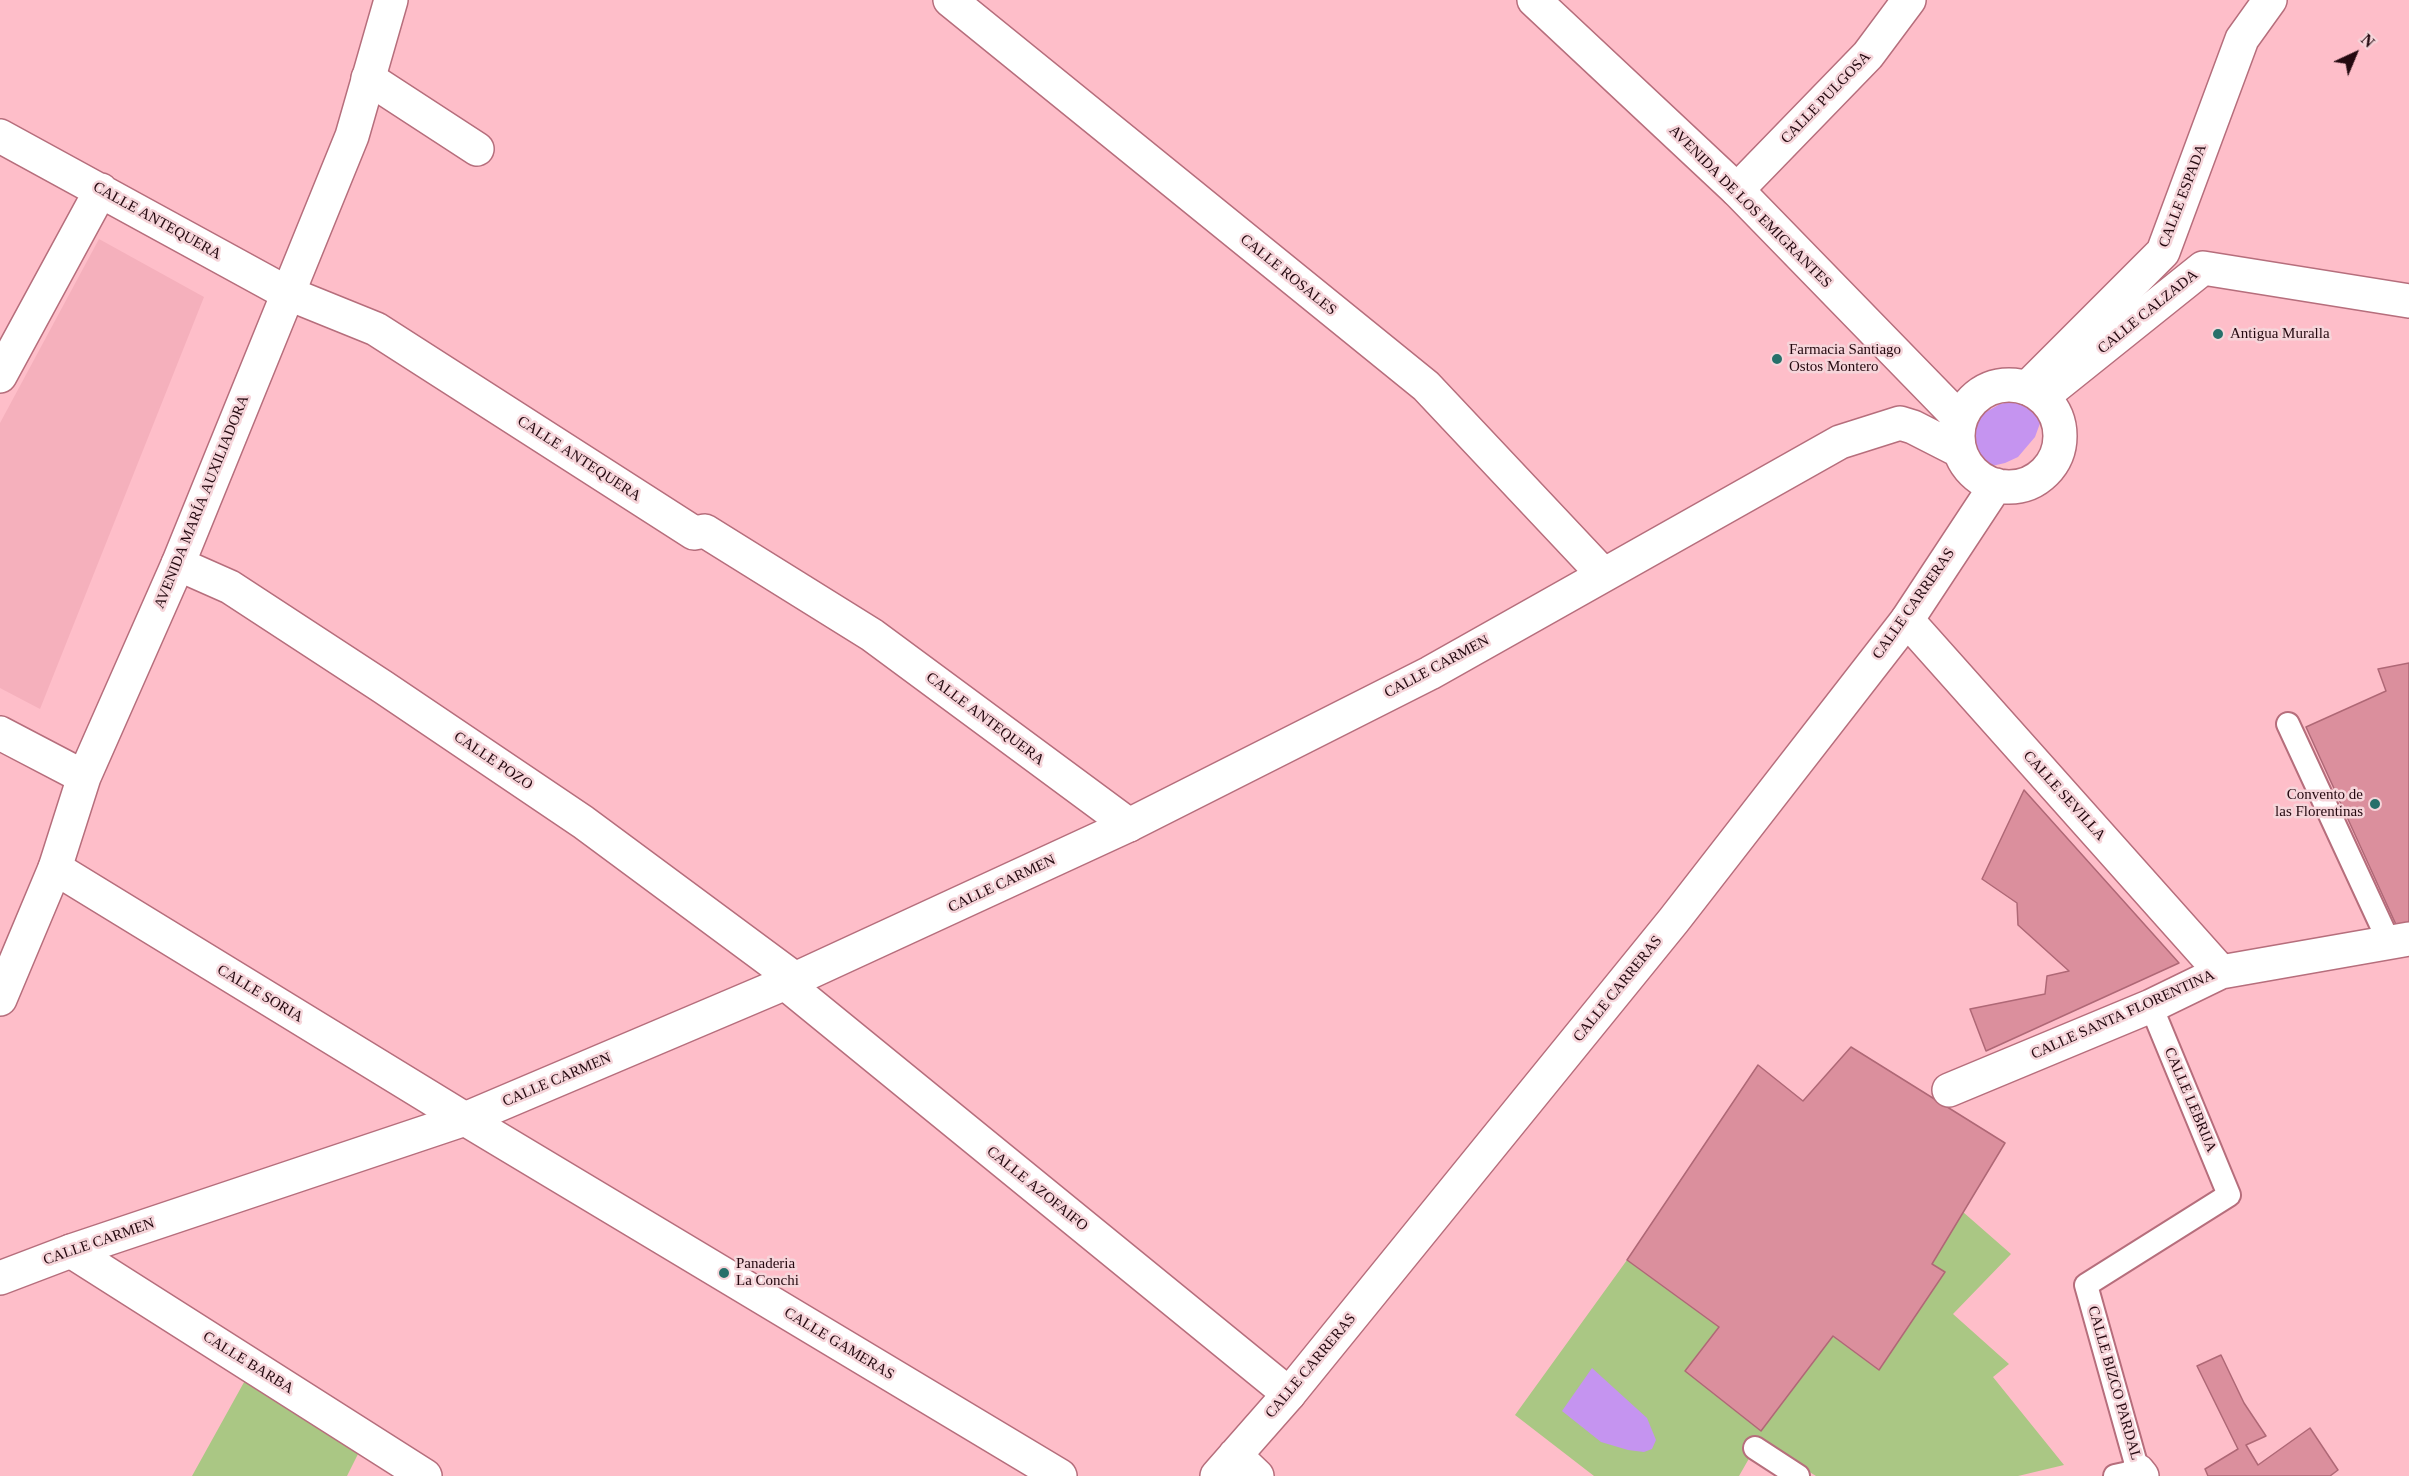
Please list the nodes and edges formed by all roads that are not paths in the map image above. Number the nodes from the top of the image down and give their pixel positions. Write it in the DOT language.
graph roads {
  1 [pos="391,0"];
  2 [pos="950,0"];
  3 [pos="1534,0"];
  4 [pos="1909,0"];
  5 [pos="2270,0"];
  6 [pos="368,78"];
  7 [pos="0,136"];
  8 [pos="477,149"];
  9 [pos="101,190"];
  10 [pos="1737,190"];
  11 [pos="287,293"];
  12 [pos="2409,301"];
  13 [pos="0,376"];
  14 [pos="2035,392"];
  15 [pos="1960,419"];
  16 [pos="1960,451"];
  17 [pos="1996,485"];
  18 [pos="178,564"];
  19 [pos="1603,574"];
  20 [pos="1906,620"];
  21 [pos="2288,724"];
  22 [pos="0,733"];
  23 [pos="84,777"];
  24 [pos="1129,825"];
  25 [pos="55,868"];
  26 [pos="2399,941"];
  27 [pos="2221,972"];
  28 [pos="790,981"];
  29 [pos="0,999"];
  30 [pos="2151,1006"];
  31 [pos="1949,1090"];
  32 [pos="465,1119"];
  33 [pos="2229,1195"];
  34 [pos="70,1251"];
  35 [pos="0,1278"];
  36 [pos="1288,1394"];
  37 [pos="1755,1448"];
  38 [pos="1236,1469"];
  39 [pos="2132,1474"];
  40 [pos="425,1476"];
  41 [pos="1060,1476"];
  42 [pos="1798,1476"];
  1 -- 6 [label="street, AVENIDA MARÍA AUXILIADORA"];
  2 -- 19 [label="street, CALLE ROSALES"];
  3 -- 10 [label="street, AVENIDA DE LOS EMIGRANTES"];
  4 -- 10 [label="street, CALLE PULGOSA"];
  5 -- 14 [label="street, CALLE ESPADA"];
  6 -- 8 [label="street"];
  6 -- 11 [label="street, AVENIDA MARÍA AUXILIADORA"];
  7 -- 9 [label="street, CALLE ANTEQUERA"];
  9 -- 11 [label="street, CALLE ANTEQUERA"];
  9 -- 13 [label="street"];
  10 -- 15 [label="street, AVENIDA DE LOS EMIGRANTES"];
  11 -- 18 [label="street, AVENIDA MARÍA AUXILIADORA"];
  11 -- 24 [label="street, CALLE ANTEQUERA"];
  12 -- 14 [label="street, CALLE CALZADA"];
  14 -- 15 [label="street"];
  14 -- 17 [label="street"];
  15 -- 16 [label="street"];
  16 -- 17 [label="street"];
  16 -- 19 [label="street, CALLE CARMEN"];
  17 -- 20 [label="street, CALLE CARRERAS"];
  18 -- 23 [label="street, AVENIDA MARÍA AUXILIADORA"];
  18 -- 28 [label="street, CALLE POZO"];
  19 -- 24 [label="street, CALLE CARMEN"];
  20 -- 27 [label="street, CALLE SEVILLA"];
  20 -- 36 [label="street, CALLE CARRERAS"];
  21 -- 26 [label="lane"];
  22 -- 23 [label="street"];
  23 -- 25 [label="street, AVENIDA MARÍA AUXILIADORA"];
  24 -- 28 [label="street, CALLE CARMEN"];
  25 -- 29 [label="street, AVENIDA MARÍA AUXILIADORA"];
  25 -- 32 [label="street, CALLE SORIA"];
  26 -- 27 [label="street, CALLE SANTA FLORENTINA"];
  27 -- 30 [label="street, CALLE SANTA FLORENTINA"];
  28 -- 32 [label="street, CALLE CARMEN"];
  28 -- 36 [label="street, CALLE AZOFAIFO"];
  30 -- 31 [label="street, CALLE SANTA FLORENTINA"];
  30 -- 33 [label="lane, CALLE LEBRIJA"];
  32 -- 34 [label="street, CALLE CARMEN"];
  32 -- 41 [label="street, CALLE GAMERAS"];
  33 -- 39 [label="lane, CALLE BIZCO PARDAL"];
  34 -- 35 [label="street, CALLE CARMEN"];
  34 -- 40 [label="street, CALLE BARBA"];
  36 -- 38 [label="street, CALLE CARRERAS"];
  37 -- 42 [label="lane"];
}
